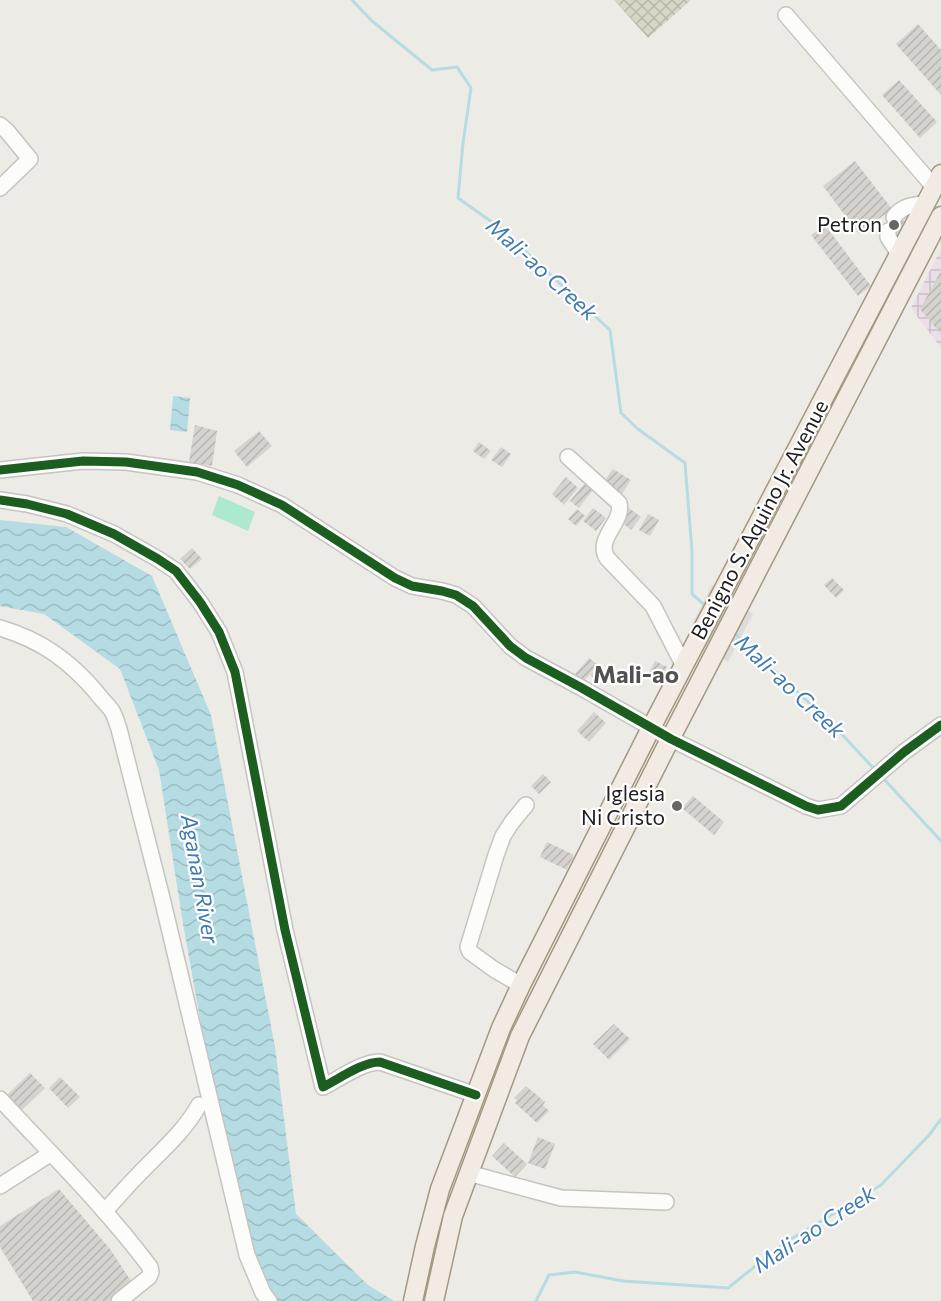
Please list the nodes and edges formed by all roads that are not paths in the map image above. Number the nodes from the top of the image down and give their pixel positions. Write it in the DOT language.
graph roads {
  1 [pos="786,15"];
  2 [pos="0,125"];
  3 [pos="937,180"];
  4 [pos="0,188"];
  5 [pos="925,204"];
  6 [pos="941,216"];
  7 [pos="899,254"];
  8 [pos="568,457"];
  9 [pos="0,470"];
  10 [pos="0,500"];
  11 [pos="0,628"];
  12 [pos="684,666"];
  13 [pos="941,725"];
  14 [pos="651,728"];
  15 [pos="671,739"];
  16 [pos="526,805"];
  17 [pos="521,985"];
  18 [pos="476,1095"];
  19 [pos="0,1099"];
  20 [pos="198,1105"];
  21 [pos="50,1154"];
  22 [pos="468,1173"];
  23 [pos="0,1186"];
  24 [pos="666,1202"];
  25 [pos="105,1211"];
  26 [pos="119,1301"];
  27 [pos="270,1301"];
  28 [pos="413,1301"];
  29 [pos="434,1301"];
  1 -- 3 [label="street"];
  2 -- 4 [label="street"];
  3 -- 5 [label="main road, Benigno S. Aquino Jr. Avenue"];
  5 -- 7 [label="main road, Benigno S. Aquino Jr. Avenue"];
  5 -- 7 [label="street"];
  6 -- 15 [label="main road, Benigno S. Aquino Jr. Avenue"];
  7 -- 12 [label="main road, Benigno S. Aquino Jr. Avenue"];
  8 -- 12 [label="street"];
  9 -- 14 [label="street"];
  10 -- 18 [label="street"];
  11 -- 27 [label="street"];
  12 -- 14 [label="main road, Benigno S. Aquino Jr. Avenue"];
  13 -- 15 [label="street"];
  14 -- 15 [label="street"];
  14 -- 17 [label="main road, Benigno S. Aquino Jr. Avenue"];
  15 -- 22 [label="main road, Benigno S. Aquino Jr. Avenue"];
  16 -- 17 [label="street"];
  17 -- 18 [label="main road, Benigno S. Aquino Jr. Avenue"];
  18 -- 28 [label="main road, Benigno S. Aquino Jr. Avenue"];
  19 -- 21 [label="street"];
  20 -- 25 [label="street"];
  21 -- 23 [label="street"];
  21 -- 25 [label="street"];
  22 -- 24 [label="street"];
  22 -- 29 [label="main road, Benigno S. Aquino Jr. Avenue"];
  25 -- 26 [label="street"];
}
